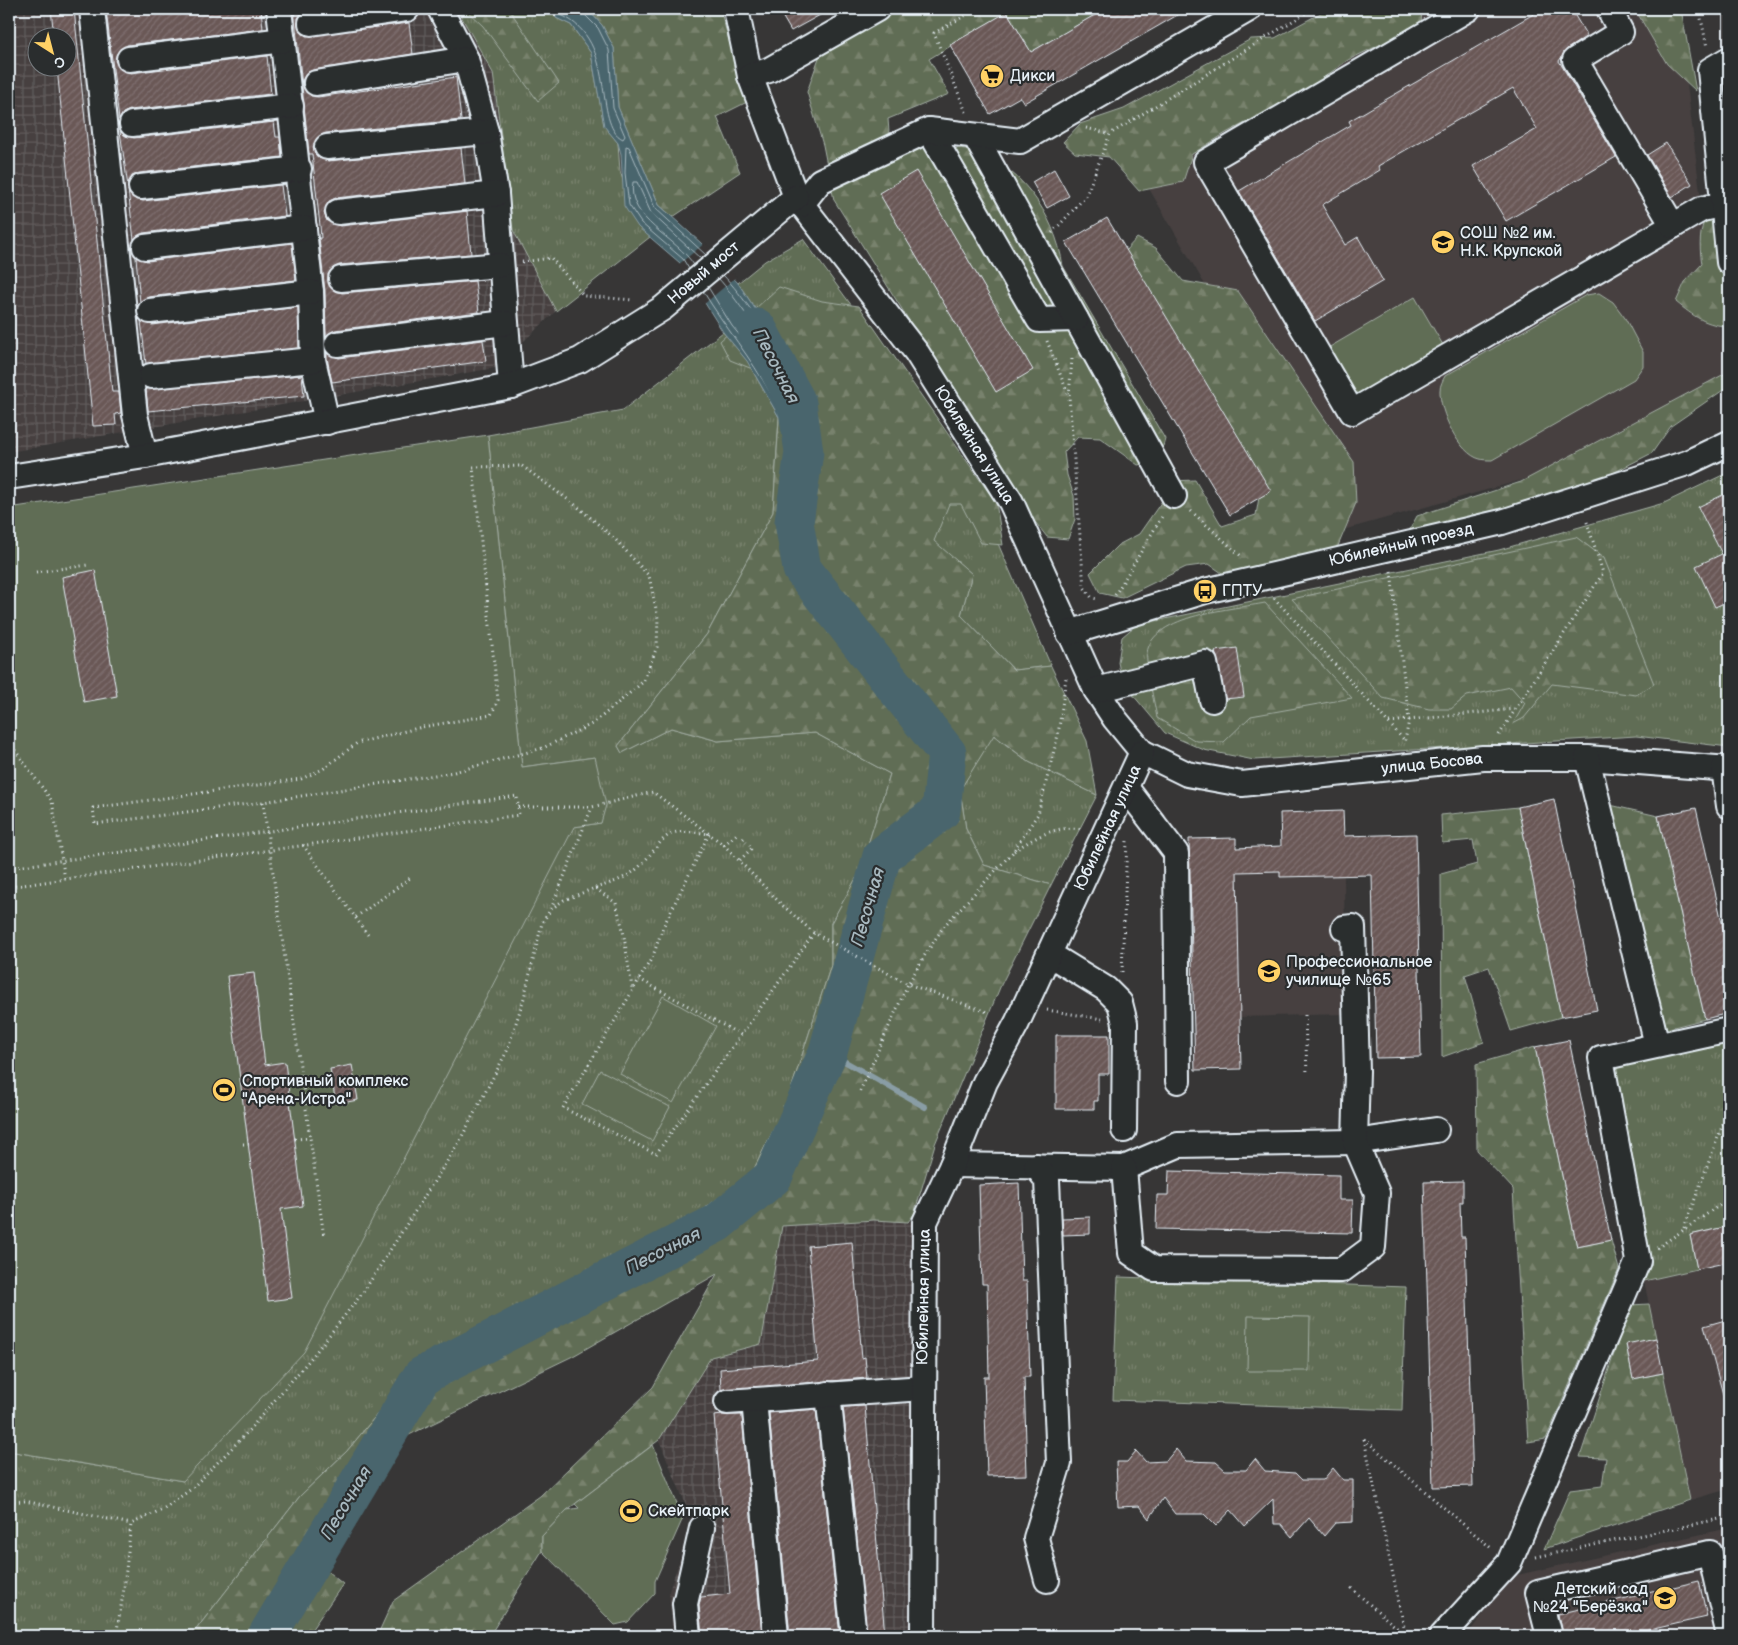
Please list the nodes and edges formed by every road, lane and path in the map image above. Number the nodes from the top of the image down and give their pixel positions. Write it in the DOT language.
graph roads {
  1 [pos="92,9"];
  2 [pos="279,9"];
  3 [pos="407,9"];
  4 [pos="440,9"];
  5 [pos="736,9"];
  6 [pos="877,9"];
  7 [pos="977,9"];
  8 [pos="1249,9"];
  9 [pos="1312,9"];
  10 [pos="1468,9"];
  11 [pos="1609,9"];
  12 [pos="1701,10"];
  13 [pos="311,23"];
  14 [pos="282,40"];
  15 [pos="129,59"];
  16 [pos="466,59"];
  17 [pos="1720,64"];
  18 [pos="750,76"];
  19 [pos="316,83"];
  20 [pos="291,106"];
  21 [pos="132,124"];
  22 [pos="929,130"];
  23 [pos="486,132"];
  24 [pos="975,136"];
  25 [pos="327,148"];
  26 [pos="299,169"];
  27 [pos="141,187"];
  28 [pos="496,194"];
  29 [pos="799,201"];
  30 [pos="1724,204"];
  31 [pos="338,212"];
  32 [pos="1673,226"];
  33 [pos="304,228"];
  34 [pos="145,247"];
  35 [pos="1043,259"];
  36 [pos="1729,259"];
  37 [pos="500,265"];
  38 [pos="341,279"];
  39 [pos="311,292"];
  40 [pos="652,304"];
  41 [pos="150,311"];
  42 [pos="1076,319"];
  43 [pos="1039,320"];
  44 [pos="505,323"];
  45 [pos="337,344"];
  46 [pos="313,360"];
  47 [pos="151,376"];
  48 [pos="511,386"];
  49 [pos="327,422"];
  50 [pos="1729,443"];
  51 [pos="145,456"];
  52 [pos="9,477"];
  53 [pos="1174,496"];
  54 [pos="1585,518"];
  55 [pos="1241,556"];
  56 [pos="88,565"];
  57 [pos="1391,568"];
  58 [pos="36,572"];
  59 [pos="1268,592"];
  60 [pos="1101,600"];
  61 [pos="1111,602"];
  62 [pos="1069,633"];
  63 [pos="1067,668"];
  64 [pos="1096,690"];
  65 [pos="1212,700"];
  66 [pos="1516,709"];
  67 [pos="1409,720"];
  68 [pos="1389,722"];
  69 [pos="1498,737"];
  70 [pos="9,742"];
  71 [pos="1142,752"];
  72 [pos="1587,758"];
  73 [pos="1726,769"];
  74 [pos="1127,789"];
  75 [pos="263,802"];
  76 [pos="518,806"];
  77 [pos="1729,806"];
  78 [pos="592,807"];
  79 [pos="268,832"];
  80 [pos="739,832"];
  81 [pos="709,834"];
  82 [pos="1116,835"];
  83 [pos="745,837"];
  84 [pos="302,845"];
  85 [pos="724,845"];
  86 [pos="270,850"];
  87 [pos="1012,853"];
  88 [pos="62,860"];
  89 [pos="740,860"];
  90 [pos="9,868"];
  91 [pos="410,878"];
  92 [pos="65,879"];
  93 [pos="9,887"];
  94 [pos="595,888"];
  95 [pos="551,909"];
  96 [pos="356,917"];
  97 [pos="1344,928"];
  98 [pos="814,933"];
  99 [pos="368,935"];
  100 [pos="1049,954"];
  101 [pos="639,979"];
  102 [pos="908,984"];
  103 [pos="632,989"];
  104 [pos="1038,1009"];
  105 [pos="987,1012"];
  106 [pos="1123,1013"];
  107 [pos="1305,1015"];
  108 [pos="1729,1030"];
  109 [pos="743,1036"];
  110 [pos="1657,1046"];
  111 [pos="1307,1075"];
  112 [pos="1178,1082"];
  113 [pos="860,1091"];
  114 [pos="1729,1108"];
  115 [pos="1124,1130"];
  116 [pos="1436,1130"];
  117 [pos="310,1138"];
  118 [pos="294,1139"];
  119 [pos="1355,1142"];
  120 [pos="243,1144"];
  121 [pos="249,1144"];
  122 [pos="952,1165"];
  123 [pos="1036,1166"];
  124 [pos="1124,1168"];
  125 [pos="1729,1199"];
  126 [pos="1684,1228"];
  127 [pos="324,1237"];
  128 [pos="1638,1261"];
  129 [pos="923,1388"];
  130 [pos="828,1394"];
  131 [pos="754,1400"];
  132 [pos="727,1402"];
  133 [pos="9,1502"];
  134 [pos="1729,1517"];
  135 [pos="131,1524"];
  136 [pos="702,1528"];
  137 [pos="1509,1563"];
  138 [pos="1047,1580"];
  139 [pos="1351,1588"];
  140 [pos="9,1632"];
  141 [pos="20,1636"];
  142 [pos="116,1636"];
  143 [pos="688,1636"];
  144 [pos="776,1636"];
  145 [pos="854,1636"];
  146 [pos="923,1636"];
  147 [pos="1406,1636"];
  148 [pos="1442,1636"];
  149 [pos="1549,1636"];
  150 [pos="1729,1636"];
  1 -- 51 [label="street"];
  2 -- 14 [label="street"];
  3 -- 13 [label="street"];
  4 -- 16 [label="street"];
  5 -- 18 [label="street, Юбилейная улица"];
  6 -- 18 [label="street"];
  7 -- 24 [label="path"];
  8 -- 24 [label="street"];
  9 -- 35 [label="path"];
  10 -- 32 [label="street"];
  11 -- 32 [label="street"];
  12 -- 17 [label="path"];
  14 -- 15 [label="street"];
  14 -- 20 [label="street"];
  16 -- 19 [label="street"];
  16 -- 23 [label="street"];
  17 -- 30 [label="street"];
  18 -- 29 [label="street, Юбилейная улица"];
  20 -- 21 [label="street"];
  20 -- 26 [label="street"];
  22 -- 24 [label="street"];
  22 -- 29 [label="street, Новый мост"];
  22 -- 43 [label="street"];
  23 -- 25 [label="street"];
  23 -- 28 [label="street"];
  24 -- 35 [label="street"];
  26 -- 27 [label="street"];
  26 -- 33 [label="street"];
  28 -- 31 [label="street"];
  28 -- 37 [label="street"];
  29 -- 40 [label="street, Новый мост"];
  29 -- 62 [label="street, Юбилейная улица"];
  30 -- 32 [label="street"];
  30 -- 36 [label="street"];
  33 -- 34 [label="street"];
  33 -- 39 [label="street"];
  35 -- 42 [label="street"];
  37 -- 38 [label="street"];
  37 -- 40 [label="path"];
  37 -- 44 [label="street"];
  39 -- 41 [label="street"];
  39 -- 46 [label="street"];
  40 -- 48 [label="street, Новый мост"];
  42 -- 43 [label="street"];
  42 -- 53 [label="street"];
  43 -- 60 [label="path"];
  44 -- 45 [label="street"];
  44 -- 48 [label="street"];
  46 -- 47 [label="street"];
  46 -- 49 [label="street"];
  48 -- 49 [label="street, Новый мост"];
  49 -- 51 [label="street, Новый мост"];
  50 -- 62 [label="street, Юбилейный проезд"];
  51 -- 52 [label="street, Новый мост"];
  53 -- 55 [label="path"];
  53 -- 61 [label="path"];
  54 -- 66 [label="path"];
  56 -- 58 [label="path"];
  57 -- 67 [label="path"];
  59 -- 68 [label="path"];
  62 -- 64 [label="street, Юбилейная улица"];
  63 -- 87 [label="path"];
  64 -- 65 [label="street"];
  64 -- 71 [label="street, Юбилейная улица"];
  66 -- 67 [label="path"];
  66 -- 69 [label="path"];
  67 -- 68 [label="path"];
  67 -- 68 [label="path"];
  70 -- 88 [label="path"];
  71 -- 72 [label="street, улица Босова"];
  71 -- 74 [label="street, Юбилейная улица"];
  72 -- 73 [label="street, улица Босова"];
  72 -- 110 [label="street"];
  73 -- 77 [label="street"];
  74 -- 82 [label="street, Юбилейная улица"];
  74 -- 112 [label="street"];
  75 -- 75 [label="path"];
  75 -- 79 [label="path"];
  76 -- 78 [label="path"];
  76 -- 79 [label="path"];
  76 -- 84 [label="path"];
  78 -- 81 [label="path"];
  78 -- 95 [label="path"];
  79 -- 86 [label="path"];
  79 -- 88 [label="path"];
  80 -- 85 [label="path"];
  81 -- 85 [label="path"];
  81 -- 94 [label="path"];
  81 -- 101 [label="path"];
  82 -- 87 [label="path"];
  82 -- 100 [label="street, Юбилейная улица"];
  82 -- 106 [label="path"];
  83 -- 89 [label="path"];
  84 -- 86 [label="path"];
  84 -- 96 [label="path"];
  85 -- 89 [label="path"];
  86 -- 92 [label="path"];
  86 -- 117 [label="path"];
  87 -- 102 [label="path"];
  88 -- 90 [label="path"];
  88 -- 92 [label="path"];
  89 -- 98 [label="path"];
  91 -- 96 [label="path"];
  92 -- 93 [label="path"];
  94 -- 95 [label="path"];
  94 -- 103 [label="path"];
  95 -- 135 [label="path"];
  96 -- 99 [label="path"];
  97 -- 119 [label="street"];
  98 -- 102 [label="path"];
  98 -- 109 [label="path"];
  100 -- 106 [label="street"];
  100 -- 122 [label="street, Юбилейная улица"];
  101 -- 103 [label="path"];
  101 -- 109 [label="path"];
  102 -- 105 [label="path"];
  102 -- 113 [label="path"];
  103 -- 109 [label="path"];
  104 -- 106 [label="path"];
  106 -- 115 [label="street"];
  107 -- 111 [label="path"];
  108 -- 110 [label="street"];
  110 -- 128 [label="street"];
  114 -- 126 [label="path"];
  116 -- 119 [label="street"];
  117 -- 118 [label="path"];
  117 -- 127 [label="path"];
  119 -- 124 [label="street"];
  119 -- 124 [label="street"];
  120 -- 121 [label="path"];
  122 -- 123 [label="street"];
  122 -- 129 [label="street, Юбилейная улица"];
  123 -- 124 [label="street"];
  123 -- 138 [label="street"];
  125 -- 126 [label="path"];
  126 -- 128 [label="path"];
  128 -- 137 [label="street"];
  129 -- 130 [label="street"];
  129 -- 146 [label="street, Юбилейная улица"];
  130 -- 131 [label="street"];
  130 -- 145 [label="street"];
  131 -- 132 [label="street"];
  131 -- 144 [label="street"];
  133 -- 135 [label="path"];
  134 -- 137 [label="path"];
  135 -- 142 [label="path"];
  136 -- 143 [label="street"];
  137 -- 147 [label="path"];
  137 -- 148 [label="street"];
  139 -- 147 [label="path"];
  140 -- 141 [label="path"];
  149 -- 150 [label="street"];
}
